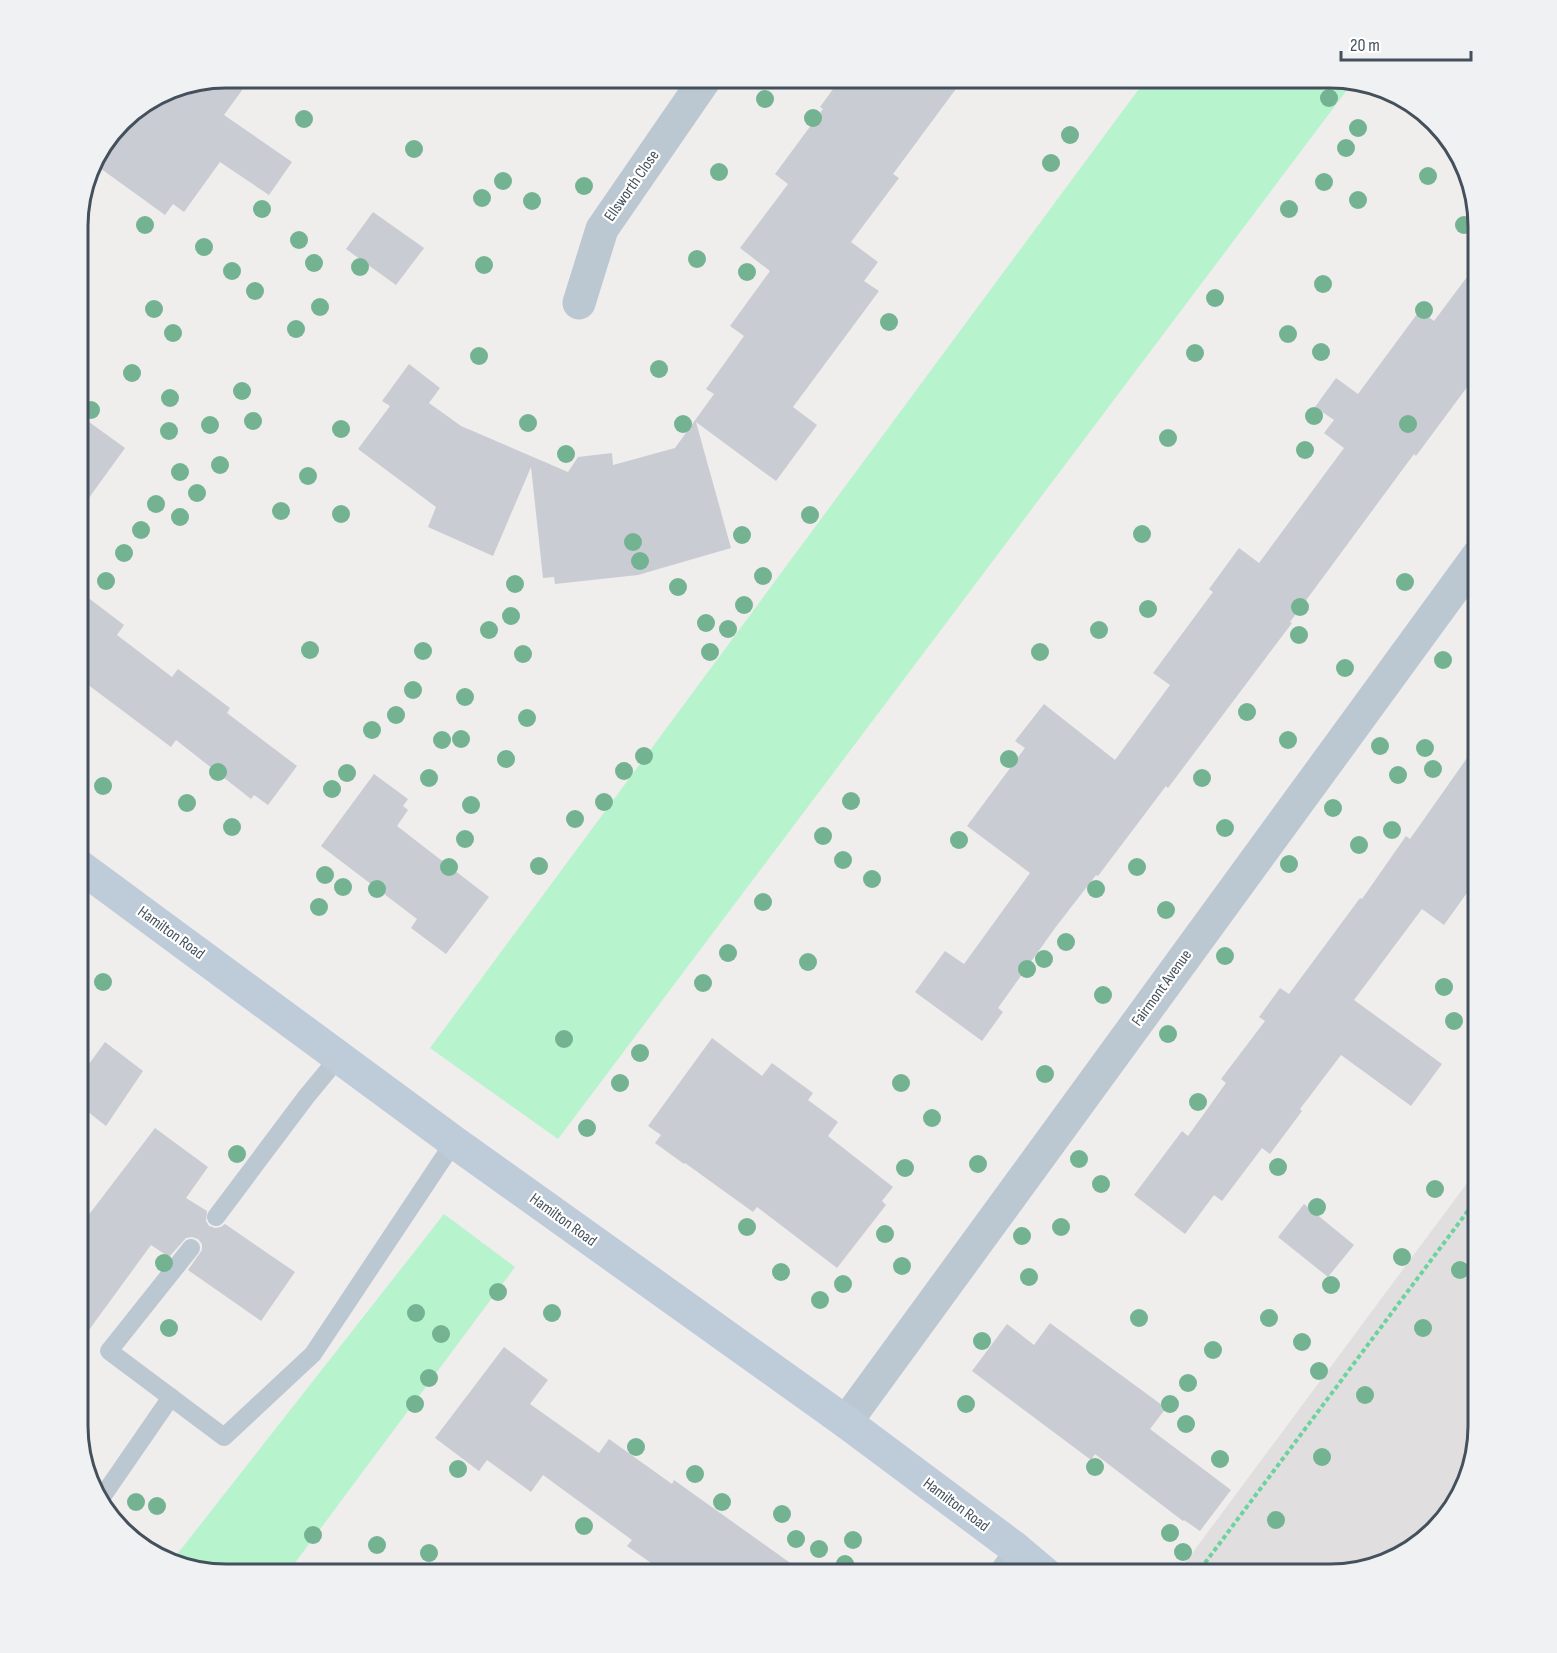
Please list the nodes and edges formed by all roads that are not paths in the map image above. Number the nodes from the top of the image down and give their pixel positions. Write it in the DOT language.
graph roads {
  1 [pos="698,89"];
  2 [pos="579,303"];
  3 [pos="1468,569"];
  4 [pos="88,873"];
  5 [pos="339,1057"];
  6 [pos="454,1142"];
  7 [pos="216,1217"];
  8 [pos="191,1248"];
  9 [pos="171,1397"];
  10 [pos="846,1422"];
  11 [pos="105,1492"];
  12 [pos="1014,1548"];
  13 [pos="1003,1564"];
  14 [pos="1034,1564"];
  1 -- 2 [label="street, Ellsworth Close"];
  3 -- 10 [label="street, Fairmont Avenue"];
  4 -- 5 [label="main road, Hamilton Road"];
  5 -- 6 [label="main road, Hamilton Road"];
  5 -- 7 [label="lane"];
  6 -- 9 [label="lane"];
  6 -- 10 [label="main road, Hamilton Road"];
  8 -- 9 [label="lane"];
  9 -- 11 [label="lane"];
  10 -- 12 [label="main road, Hamilton Road"];
  12 -- 13 [label="lane"];
  12 -- 14 [label="main road, Hamilton Road"];
}
